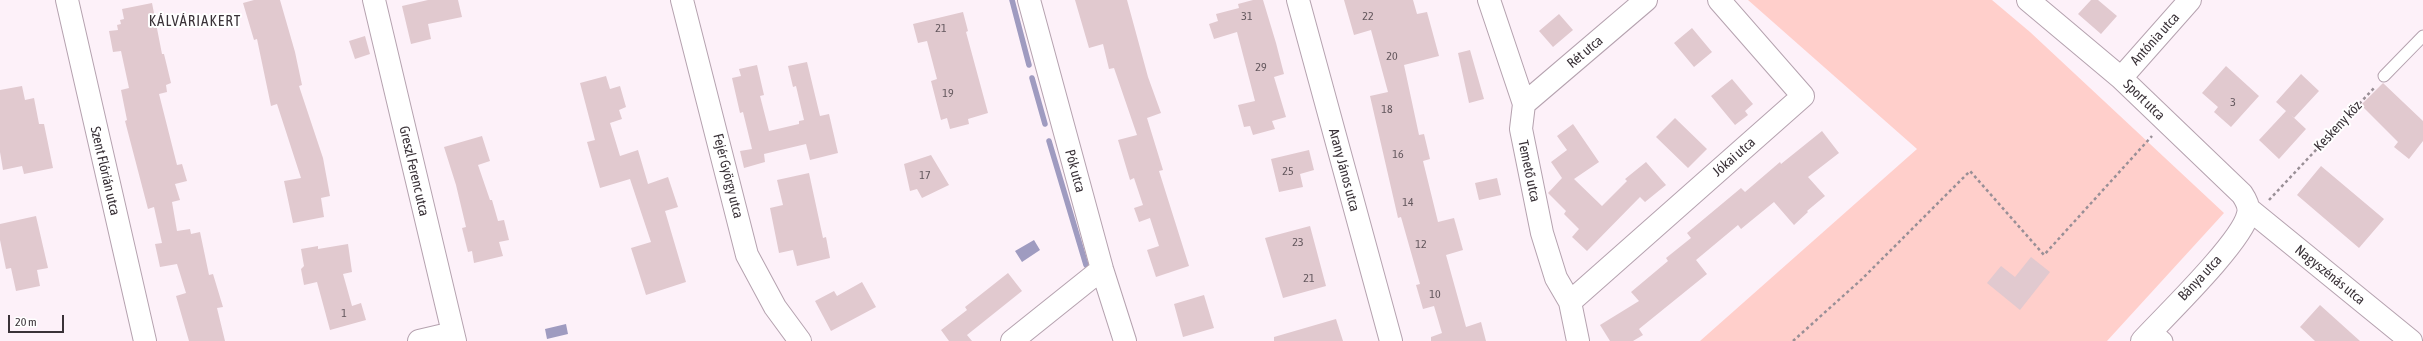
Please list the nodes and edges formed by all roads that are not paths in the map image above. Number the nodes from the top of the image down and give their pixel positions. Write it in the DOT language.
graph roads {
  1 [pos="67,0"];
  2 [pos="374,0"];
  3 [pos="682,0"];
  4 [pos="1029,0"];
  5 [pos="1298,0"];
  6 [pos="1489,0"];
  7 [pos="1646,0"];
  8 [pos="1719,0"];
  9 [pos="2028,0"];
  10 [pos="2190,0"];
  11 [pos="2423,36"];
  12 [pos="2384,76"];
  13 [pos="2121,78"];
  14 [pos="1524,104"];
  15 [pos="2249,209"];
  16 [pos="1102,269"];
  17 [pos="1570,302"];
  18 [pos="454,337"];
  19 [pos="2153,337"];
  20 [pos="145,341"];
  21 [pos="420,341"];
  22 [pos="800,341"];
  23 [pos="1012,341"];
  24 [pos="1125,341"];
  25 [pos="1391,341"];
  26 [pos="1578,341"];
  27 [pos="2412,341"];
  1 -- 20 [label="street, Szent Flórián utca"];
  2 -- 18 [label="street, Greszl Ferenc utca"];
  3 -- 22 [label="street, Fejér György utca"];
  4 -- 16 [label="street, Pók utca"];
  5 -- 25 [label="street, Arany János utca"];
  6 -- 14 [label="street, Temető utca"];
  7 -- 14 [label="street, Rét utca"];
  8 -- 17 [label="street, Jókai utca"];
  9 -- 13 [label="street, Sport utca"];
  10 -- 13 [label="street, Antónia utca"];
  11 -- 12 [label="lane"];
  13 -- 15 [label="street, Sport utca"];
  14 -- 17 [label="street, Temető utca"];
  15 -- 19 [label="street, Bánya utca"];
  15 -- 27 [label="street, Nagyszénás utca"];
  16 -- 23 [label="street"];
  16 -- 24 [label="street, Pók utca"];
  17 -- 26 [label="street, Temető utca"];
  18 -- 21 [label="street"];
}
